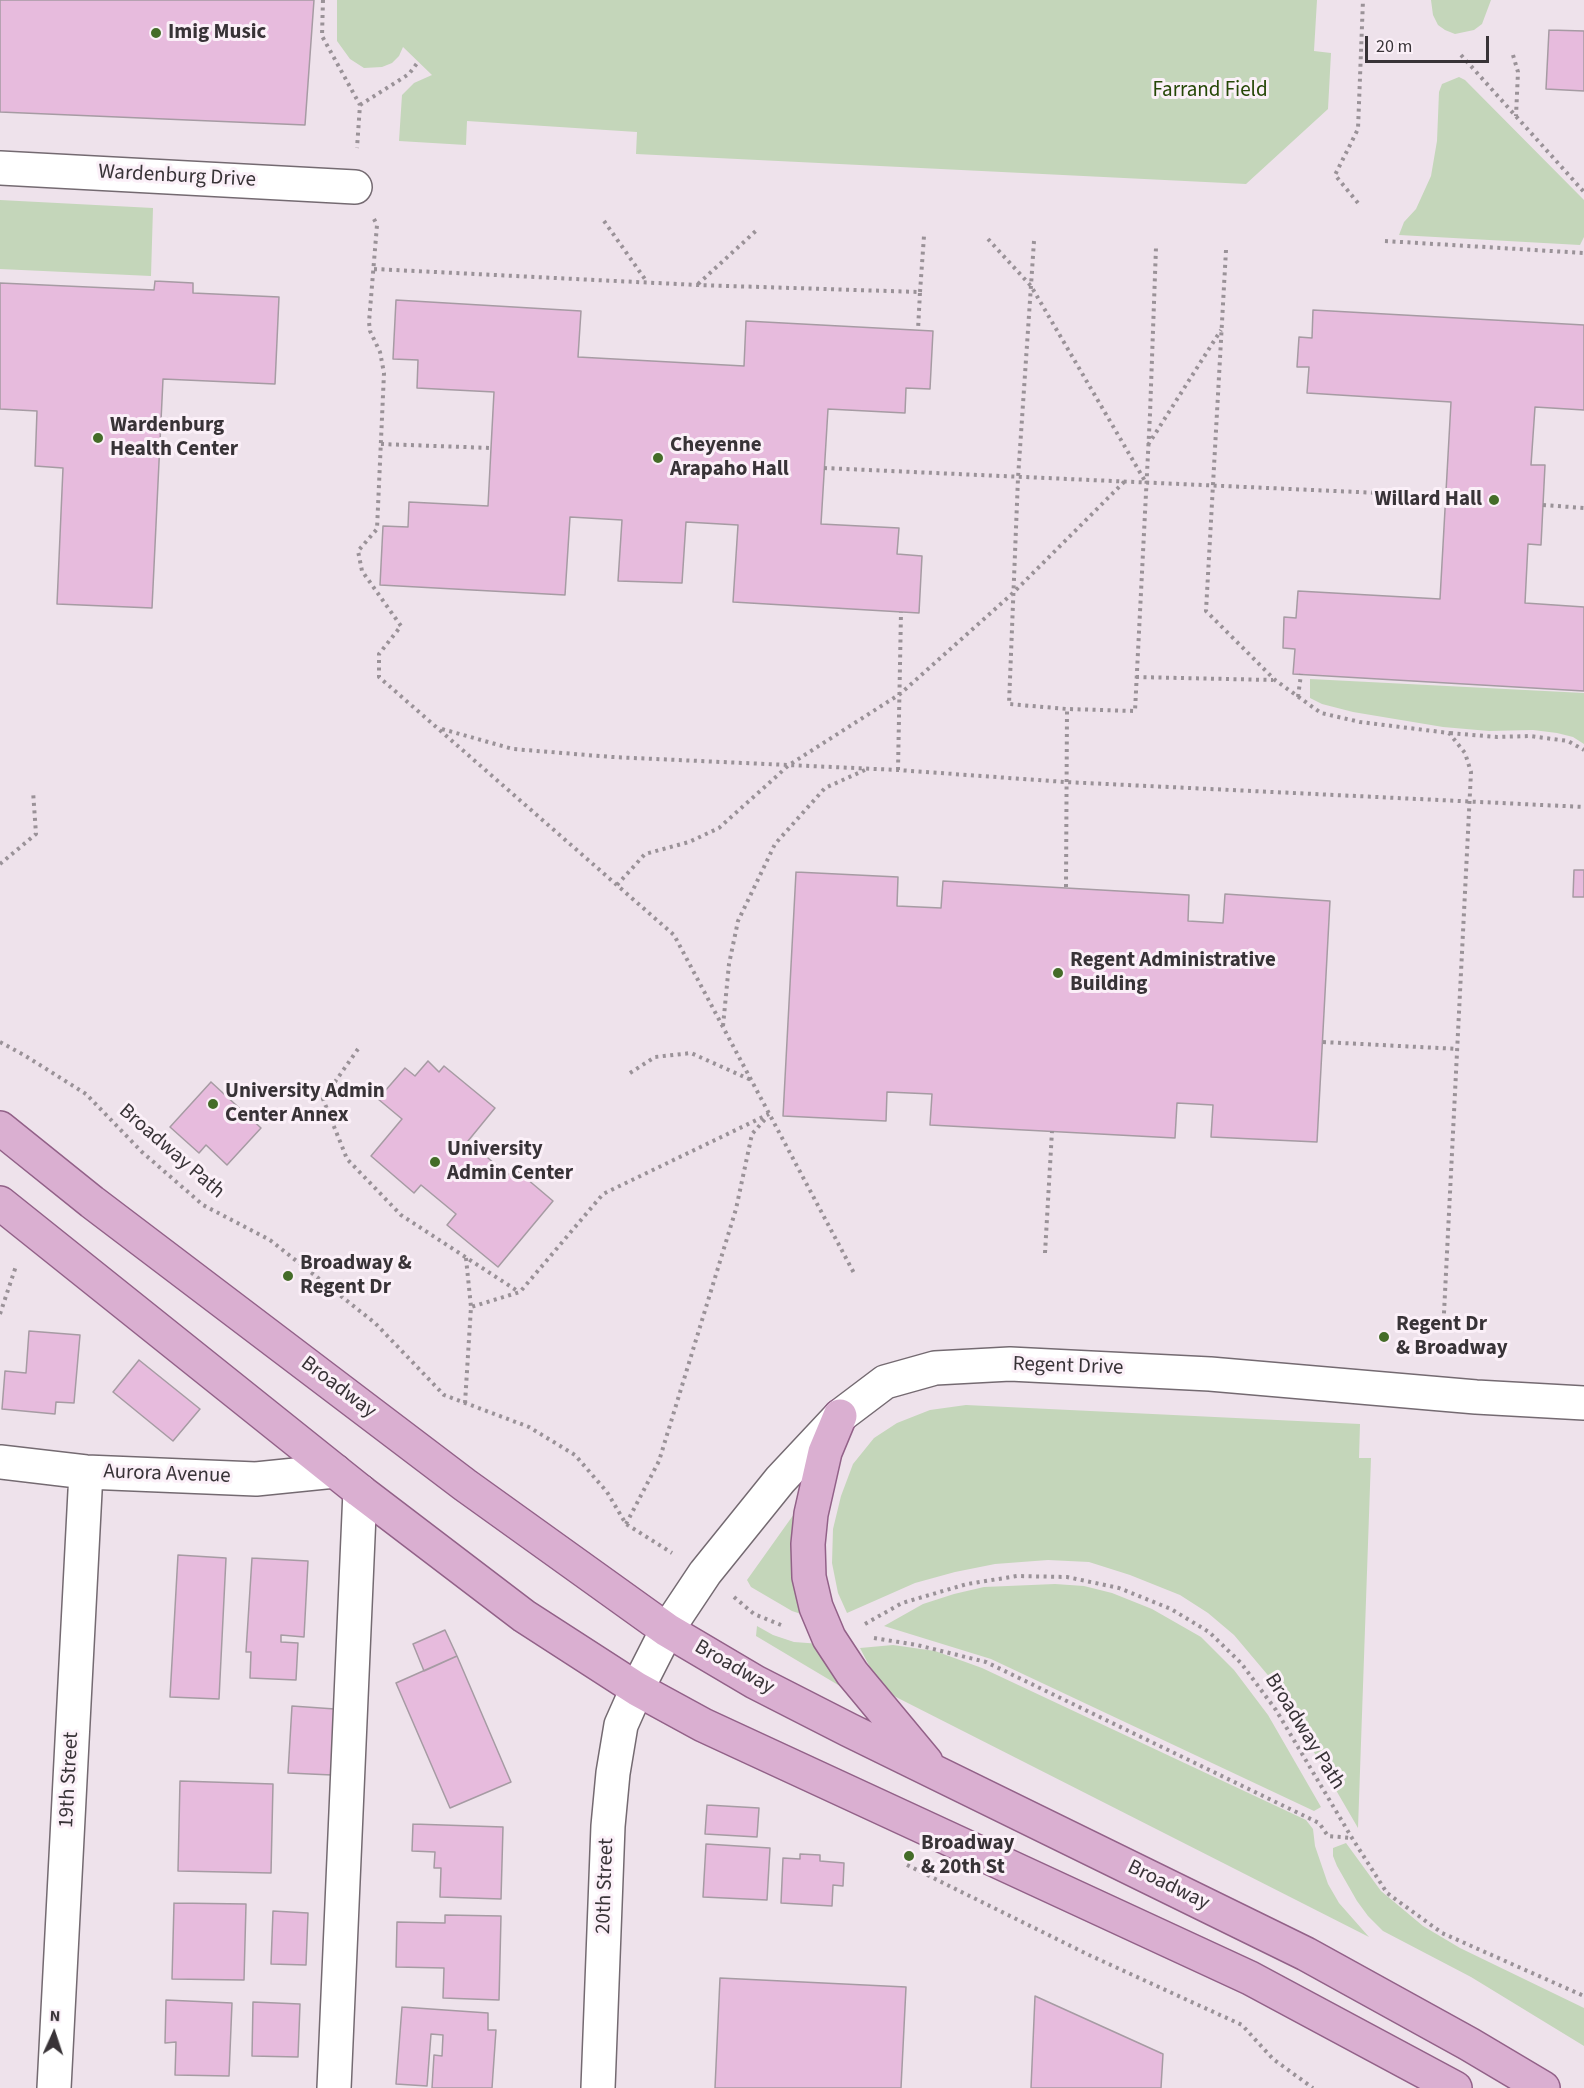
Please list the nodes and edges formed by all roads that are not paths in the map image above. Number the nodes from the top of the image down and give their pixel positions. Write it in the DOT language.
graph roads {
  1 [pos="0,168"];
  2 [pos="354,187"];
  3 [pos="0,1128"];
  4 [pos="0,1203"];
  5 [pos="1584,1403"];
  6 [pos="840,1416"];
  7 [pos="0,1462"];
  8 [pos="334,1471"];
  9 [pos="86,1472"];
  10 [pos="360,1491"];
  11 [pos="667,1630"];
  12 [pos="637,1689"];
  13 [pos="933,1770"];
  14 [pos="54,2088"];
  15 [pos="334,2088"];
  16 [pos="597,2088"];
  17 [pos="1455,2088"];
  18 [pos="1544,2088"];
  1 -- 2 [label="street, Wardenburg Drive"];
  3 -- 11 [label="main road, Broadway"];
  4 -- 8 [label="main road"];
  5 -- 6 [label="street, Regent Drive"];
  6 -- 11 [label="street, Regent Drive"];
  6 -- 13 [label="main road"];
  7 -- 9 [label="street, Aurora Avenue"];
  8 -- 9 [label="street, Aurora Avenue"];
  8 -- 10 [label="main road"];
  9 -- 14 [label="street, 19th Street"];
  10 -- 12 [label="main road"];
  10 -- 15 [label="street"];
  11 -- 12 [label="street, 20th Street"];
  11 -- 13 [label="main road, Broadway"];
  12 -- 16 [label="street, 20th Street"];
  12 -- 17 [label="main road"];
  13 -- 18 [label="main road, Broadway"];
}
